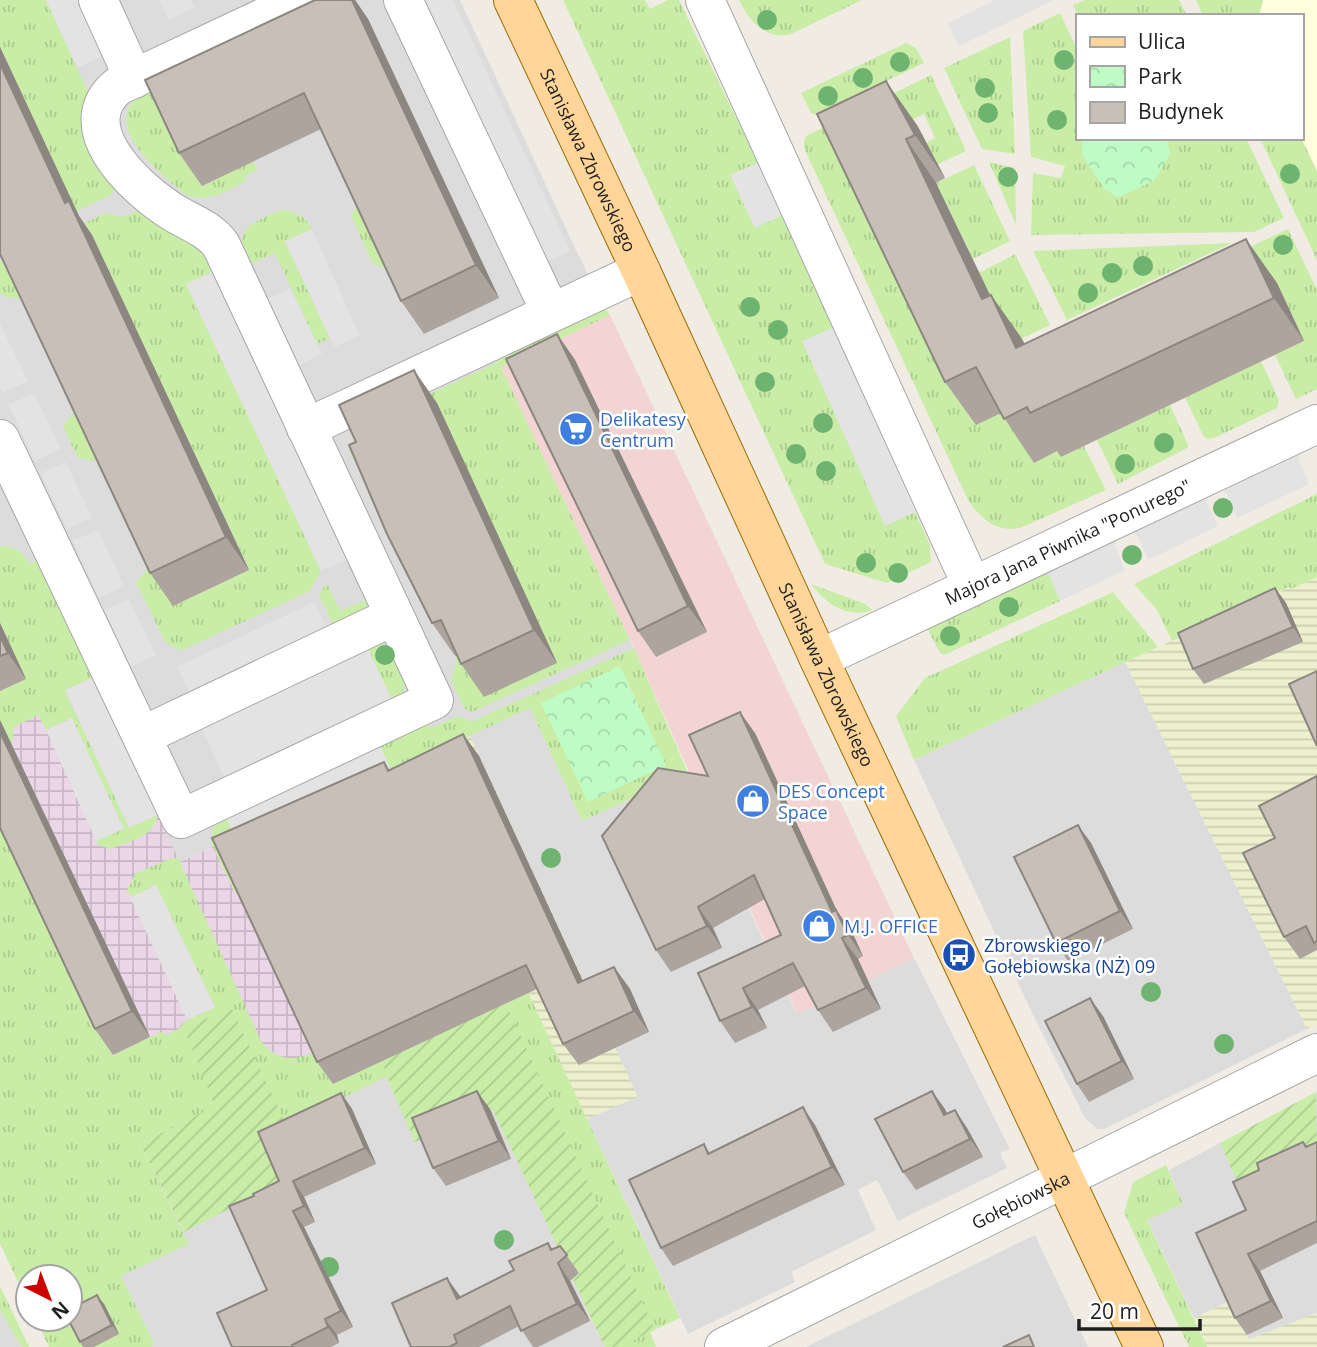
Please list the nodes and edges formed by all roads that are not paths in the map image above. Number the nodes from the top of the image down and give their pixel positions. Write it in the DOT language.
graph roads {
  1 [pos="98,0"];
  2 [pos="301,0"];
  3 [pos="403,0"];
  4 [pos="513,0"];
  5 [pos="705,0"];
  6 [pos="134,79"];
  7 [pos="641,271"];
  8 [pos="551,313"];
  9 [pos="1317,424"];
  10 [pos="306,428"];
  11 [pos="0,439"];
  12 [pos="972,586"];
  13 [pos="394,615"];
  14 [pos="819,659"];
  15 [pos="142,736"];
  16 [pos="1317,1054"];
  17 [pos="1064,1178"];
  18 [pos="724,1347"];
  19 [pos="1144,1347"];
  1 -- 6 [label="street"];
  2 -- 6 [label="street"];
  3 -- 8 [label="street"];
  4 -- 7 [label="main road, Stanisława Zbrowskiego"];
  5 -- 12 [label="street"];
  6 -- 10 [label="street"];
  7 -- 8 [label="street"];
  7 -- 14 [label="main road, Stanisława Zbrowskiego"];
  8 -- 10 [label="street"];
  9 -- 12 [label="street, Majora Jana Piwnika \"Ponurego\""];
  10 -- 13 [label="street"];
  11 -- 15 [label="street"];
  12 -- 14 [label="street, Majora Jana Piwnika \"Ponurego\""];
  13 -- 15 [label="street"];
  13 -- 15 [label="street"];
  14 -- 17 [label="main road, Stanisława Zbrowskiego"];
  16 -- 17 [label="street, Gołębiowska"];
  17 -- 18 [label="street, Gołębiowska"];
  17 -- 19 [label="main road, Stanisława Zbrowskiego"];
}
